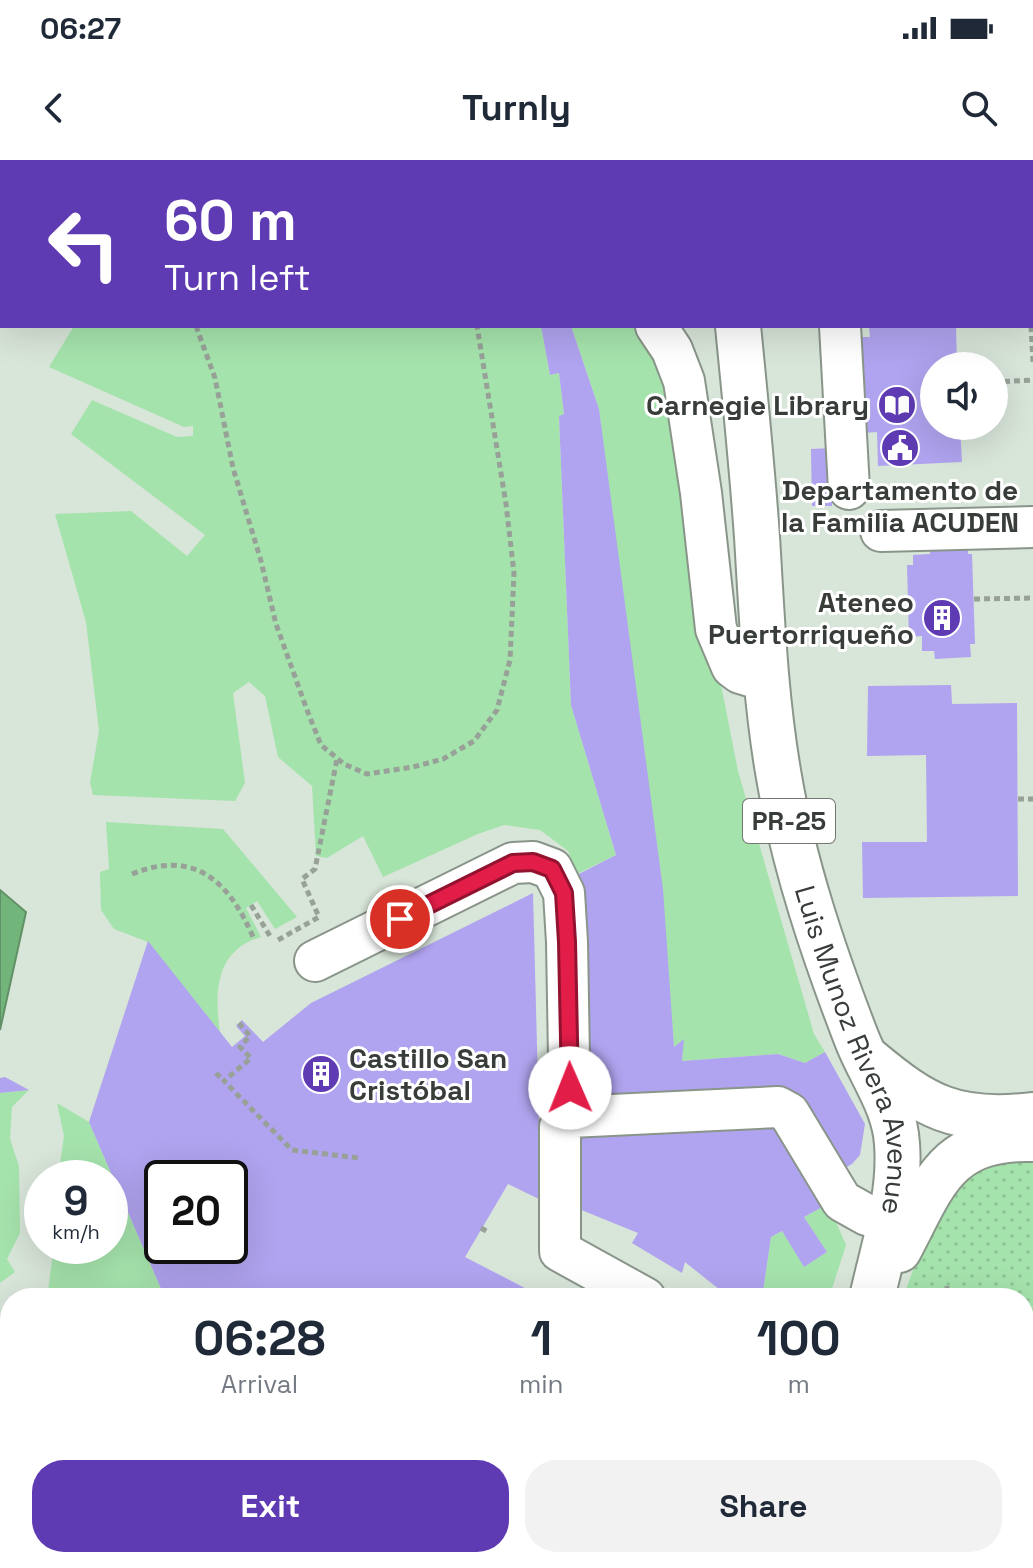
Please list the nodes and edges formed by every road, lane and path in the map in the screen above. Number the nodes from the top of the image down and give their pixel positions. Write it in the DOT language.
graph roads {
  1 [pos="197,328"];
  2 [pos="477,328"];
  3 [pos="657,328"];
  4 [pos="738,328"];
  5 [pos="840,328"];
  6 [pos="1031,328"];
  7 [pos="1033,362"];
  8 [pos="1033,380"];
  9 [pos="1008,381"];
  10 [pos="849,489"];
  11 [pos="1033,527"];
  12 [pos="881,531"];
  13 [pos="1033,598"];
  14 [pos="974,599"];
  15 [pos="766,681"];
  16 [pos="337,759"];
  17 [pos="1018,799"];
  18 [pos="1033,799"];
  19 [pos="132,874"];
  20 [pos="251,905"];
  21 [pos="270,936"];
  22 [pos="254,939"];
  23 [pos="278,940"];
  24 [pos="315,961"];
  25 [pos="239,1023"];
  26 [pos="861,1053"];
  27 [pos="216,1073"];
  28 [pos="224,1081"];
  29 [pos="1033,1115"];
  30 [pos="570,1117"];
  31 [pos="1033,1139"];
  32 [pos="359,1158"];
  33 [pos="889,1221"];
  34 [pos="481,1228"];
  35 [pos="488,1232"];
  36 [pos="627,1288"];
  37 [pos="874,1288"];
  38 [pos="877,1288"];
  1 -- 16 [label="path"];
  2 -- 16 [label="path"];
  3 -- 15 [label="lane"];
  4 -- 15 [label="main road, Luis Munoz Rivera Avenue / PR-25"];
  5 -- 10 [label="lane"];
  6 -- 7 [label="path"];
  8 -- 9 [label="path"];
  11 -- 12 [label="lane"];
  13 -- 14 [label="path"];
  15 -- 26 [label="main road, Luis Munoz Rivera Avenue / PR-25"];
  16 -- 23 [label="path"];
  17 -- 18 [label="path"];
  19 -- 22 [label="path"];
  20 -- 21 [label="path"];
  24 -- 30 [label="lane"];
  25 -- 28 [label="path"];
  26 -- 29 [label="main road"];
  26 -- 33 [label="main road, Luis Munoz Rivera Avenue / PR-25"];
  27 -- 28 [label="path"];
  28 -- 32 [label="path"];
  30 -- 33 [label="lane"];
  30 -- 36 [label="lane"];
  31 -- 38 [label="main road"];
  33 -- 37 [label="main road, Luis Munoz Rivera Avenue / PR-25"];
  34 -- 35 [label="path"];
}
